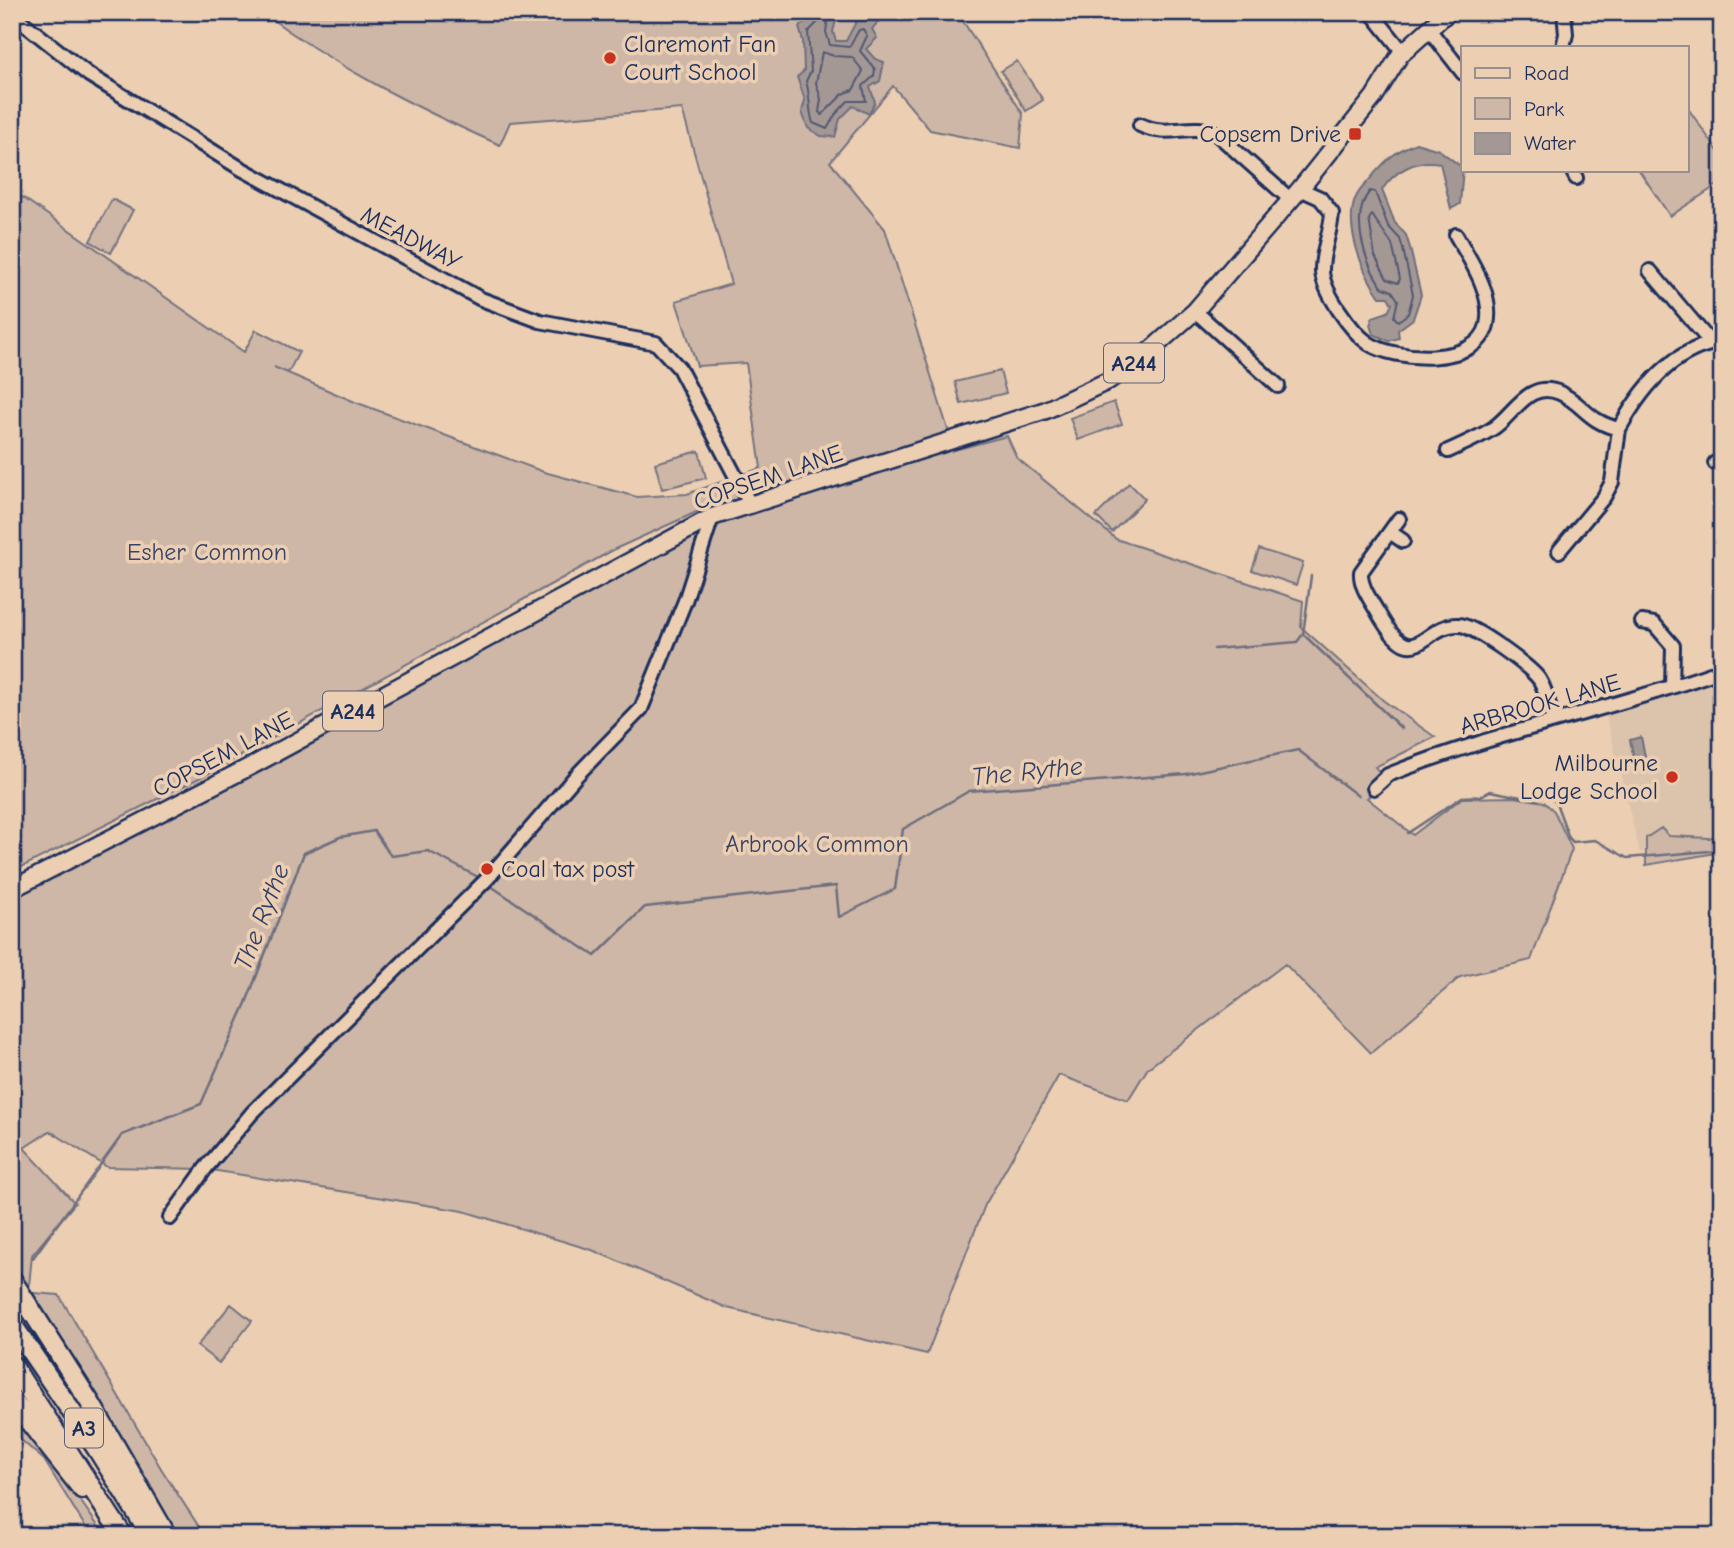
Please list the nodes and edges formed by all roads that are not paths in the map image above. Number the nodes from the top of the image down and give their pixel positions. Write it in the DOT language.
graph roads {
  1 [pos="1371,12"];
  2 [pos="1448,12"];
  3 [pos="1564,12"];
  4 [pos="12,14"];
  5 [pos="1428,28"];
  6 [pos="1563,46"];
  7 [pos="1403,52"];
  8 [pos="1461,70"];
  9 [pos="1140,125"];
  10 [pos="1296,195"];
  11 [pos="1456,235"];
  12 [pos="1650,271"];
  13 [pos="1195,311"];
  14 [pos="1716,342"];
  15 [pos="1278,387"];
  16 [pos="1619,429"];
  17 [pos="1448,451"];
  18 [pos="750,504"];
  19 [pos="712,517"];
  20 [pos="1399,519"];
  21 [pos="1390,532"];
  22 [pos="1403,541"];
  23 [pos="1559,551"];
  24 [pos="1651,619"];
  25 [pos="1722,670"];
  26 [pos="1672,687"];
  27 [pos="1553,720"];
  28 [pos="1374,788"];
  29 [pos="12,889"];
  30 [pos="170,1218"];
  31 [pos="12,1280"];
  32 [pos="12,1324"];
  33 [pos="12,1365"];
  34 [pos="12,1400"];
  35 [pos="113,1536"];
  36 [pos="123,1536"];
  37 [pos="150,1536"];
  38 [pos="167,1536"];
  1 -- 7 [label="street"];
  2 -- 5 [label="main road, COPSEM LANE / A244"];
  3 -- 6 [label="street"];
  4 -- 18 [label="street, MEADWAY"];
  5 -- 7 [label="main road, COPSEM LANE / A244"];
  5 -- 8 [label="street"];
  7 -- 10 [label="main road, COPSEM LANE / A244"];
  9 -- 10 [label="street"];
  10 -- 11 [label="street"];
  10 -- 13 [label="main road, COPSEM LANE / A244"];
  12 -- 14 [label="street"];
  13 -- 15 [label="street"];
  13 -- 18 [label="main road, COPSEM LANE / A244"];
  14 -- 16 [label="street"];
  16 -- 17 [label="street"];
  16 -- 23 [label="street"];
  18 -- 19 [label="main road, COPSEM LANE / A244"];
  19 -- 29 [label="main road, COPSEM LANE / A244"];
  19 -- 30 [label="street"];
  20 -- 21 [label="street"];
  21 -- 22 [label="street"];
  21 -- 27 [label="street"];
  24 -- 26 [label="street"];
  25 -- 26 [label="street, ARBROOK LANE"];
  26 -- 27 [label="street, ARBROOK LANE"];
  27 -- 28 [label="street, ARBROOK LANE"];
  31 -- 38 [label="highway"];
  32 -- 37 [label="highway, A3"];
  33 -- 36 [label="highway, A3"];
  34 -- 35 [label="highway"];
}
